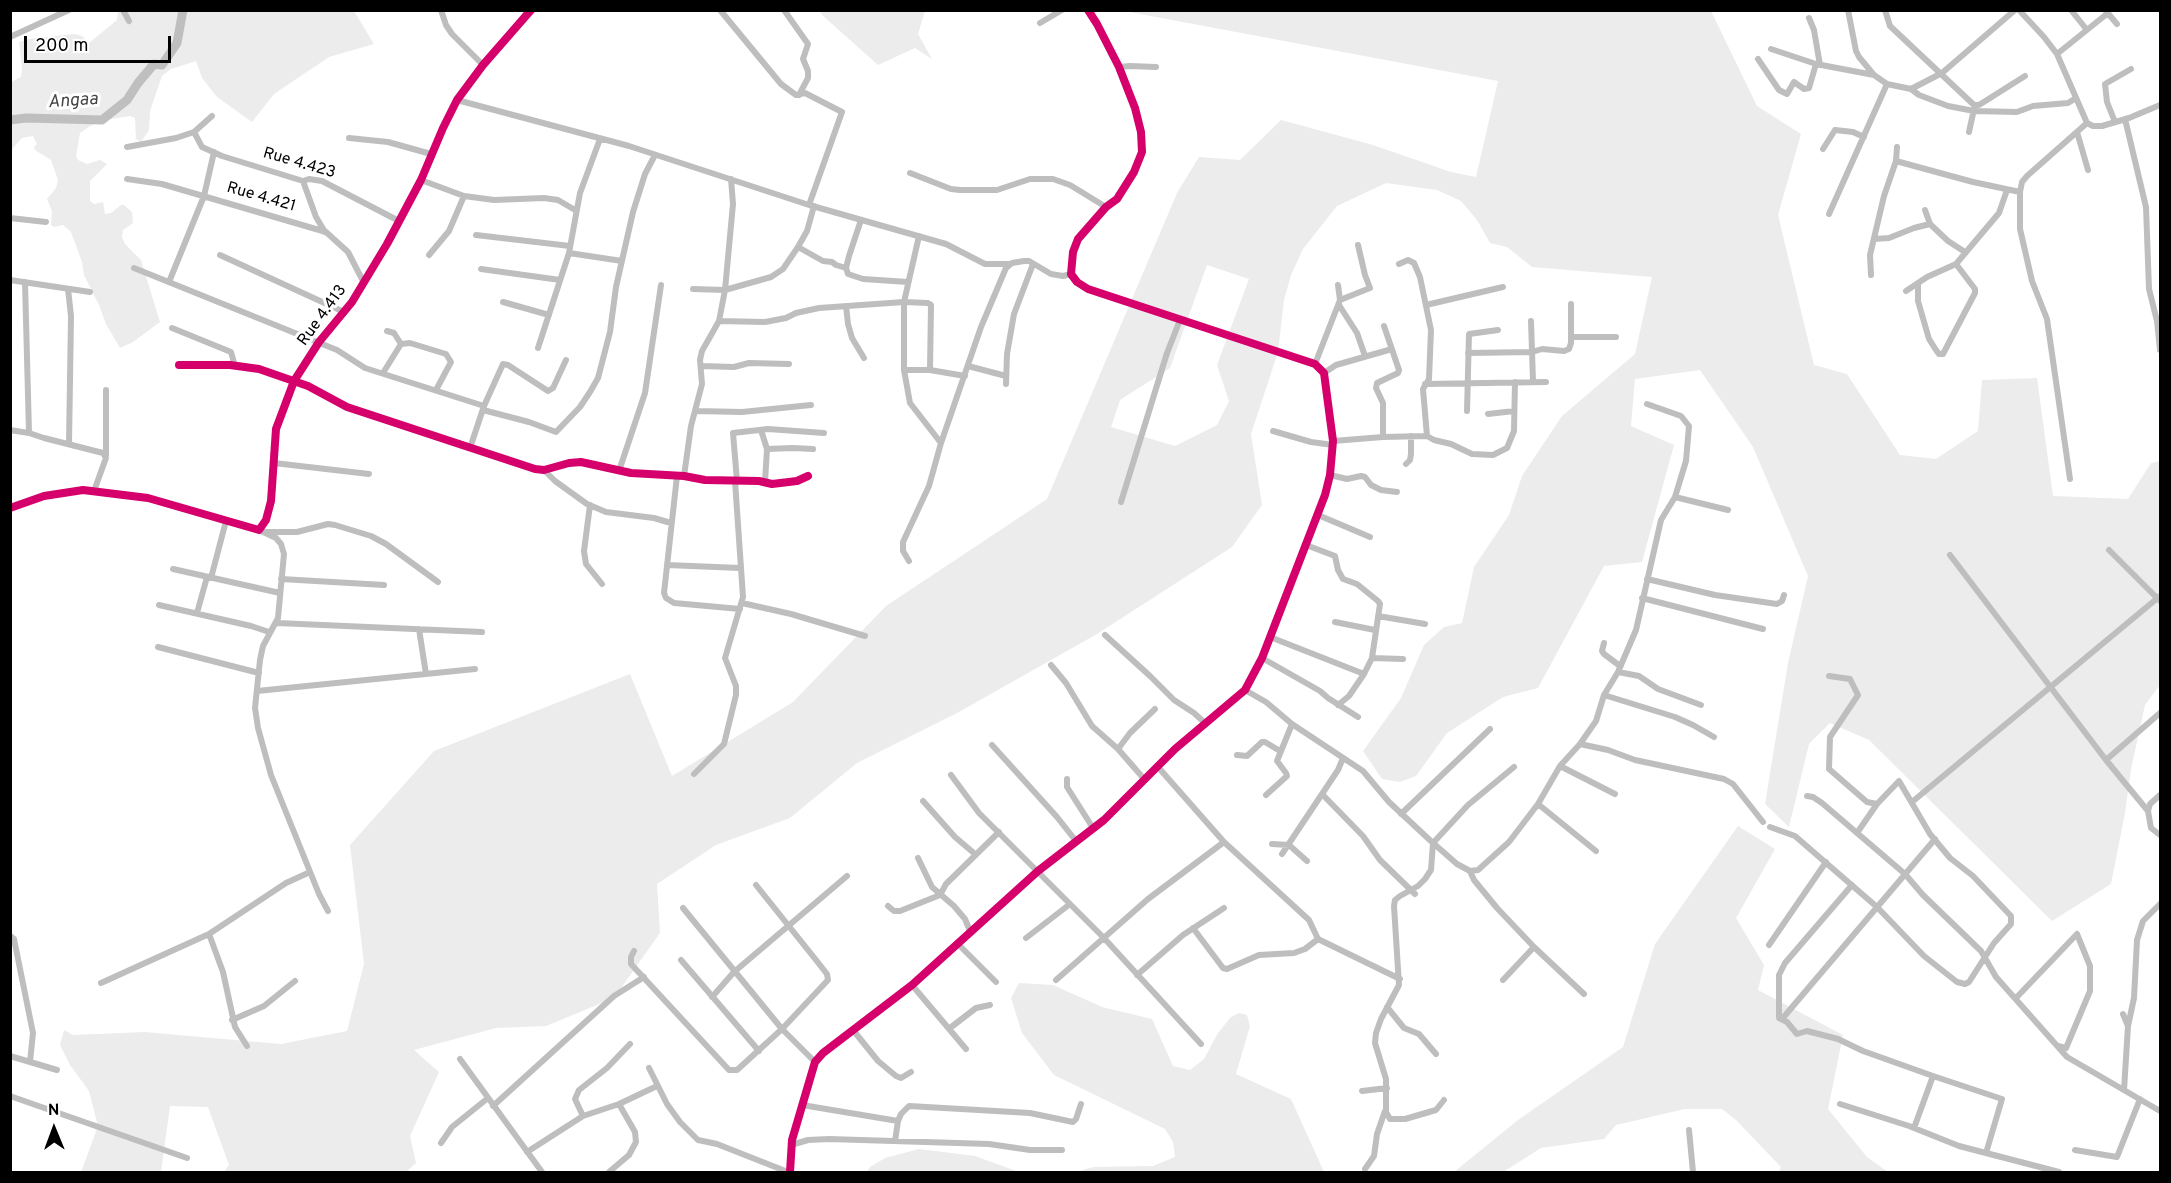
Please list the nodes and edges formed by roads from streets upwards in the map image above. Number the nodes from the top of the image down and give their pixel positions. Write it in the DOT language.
graph roads {
  1 [pos="123,10"];
  2 [pos="441,10"];
  3 [pos="531,10"];
  4 [pos="720,10"];
  5 [pos="784,10"];
  6 [pos="1062,10"];
  7 [pos="1088,10"];
  8 [pos="1848,10"];
  9 [pos="1885,10"];
  10 [pos="2017,10"];
  11 [pos="2071,10"];
  12 [pos="68,11"];
  13 [pos="2107,12"];
  14 [pos="1809,18"];
  15 [pos="129,21"];
  16 [pos="1040,23"];
  17 [pos="2117,24"];
  18 [pos="2087,30"];
  19 [pos="10,37"];
  20 [pos="1771,49"];
  21 [pos="2057,54"];
  22 [pos="1758,59"];
  23 [pos="1818,64"];
  24 [pos="483,65"];
  25 [pos="1119,67"];
  26 [pos="1156,67"];
  27 [pos="2131,69"];
  28 [pos="1942,73"];
  29 [pos="1874,75"];
  30 [pos="2025,76"];
  31 [pos="1887,84"];
  32 [pos="1911,89"];
  33 [pos="799,96"];
  34 [pos="2076,98"];
  35 [pos="457,100"];
  36 [pos="2160,105"];
  37 [pos="1974,108"];
  38 [pos="212,116"];
  39 [pos="2125,119"];
  40 [pos="2115,122"];
  41 [pos="2087,123"];
  42 [pos="194,132"];
  43 [pos="1969,132"];
  44 [pos="2077,132"];
  45 [pos="1864,137"];
  46 [pos="349,138"];
  47 [pos="600,139"];
  48 [pos="128,147"];
  49 [pos="1897,147"];
  50 [pos="1823,149"];
  51 [pos="214,152"];
  52 [pos="431,154"];
  53 [pos="655,155"];
  54 [pos="1896,161"];
  55 [pos="2088,170"];
  56 [pos="910,173"];
  57 [pos="127,179"];
  58 [pos="730,179"];
  59 [pos="421,180"];
  60 [pos="303,181"];
  61 [pos="2007,190"];
  62 [pos="2020,192"];
  63 [pos="204,196"];
  64 [pos="464,196"];
  65 [pos="811,206"];
  66 [pos="1106,207"];
  67 [pos="575,210"];
  68 [pos="1925,210"];
  69 [pos="1829,214"];
  70 [pos="10,218"];
  71 [pos="861,220"];
  72 [pos="399,221"];
  73 [pos="46,222"];
  74 [pos="1930,224"];
  75 [pos="326,232"];
  76 [pos="476,235"];
  77 [pos="919,236"];
  78 [pos="1874,239"];
  79 [pos="1358,245"];
  80 [pos="798,247"];
  81 [pos="569,250"];
  82 [pos="1965,252"];
  83 [pos="220,255"];
  84 [pos="429,255"];
  85 [pos="622,261"];
  86 [pos="1009,264"];
  87 [pos="1033,264"];
  88 [pos="1399,264"];
  89 [pos="1956,264"];
  90 [pos="134,268"];
  91 [pos="846,268"];
  92 [pos="481,269"];
  93 [pos="1071,274"];
  94 [pos="1871,275"];
  95 [pos="10,280"];
  96 [pos="560,280"];
  97 [pos="363,281"];
  98 [pos="25,282"];
  99 [pos="169,282"];
  100 [pos="908,282"];
  101 [pos="1918,283"];
  102 [pos="661,285"];
  103 [pos="1338,285"];
  104 [pos="1503,287"];
  105 [pos="693,289"];
  106 [pos="69,290"];
  107 [pos="725,290"];
  108 [pos="1906,291"];
  109 [pos="90,292"];
  110 [pos="502,302"];
  111 [pos="904,302"];
  112 [pos="1339,303"];
  113 [pos="1571,304"];
  114 [pos="1426,305"];
  115 [pos="846,306"];
  116 [pos="344,312"];
  117 [pos="549,315"];
  118 [pos="1180,320"];
  119 [pos="720,321"];
  120 [pos="1531,321"];
  121 [pos="1384,326"];
  122 [pos="172,328"];
  123 [pos="1498,330"];
  124 [pos="387,332"];
  125 [pos="1572,337"];
  126 [pos="1616,337"];
  127 [pos="319,342"];
  128 [pos="402,344"];
  129 [pos="538,348"];
  130 [pos="1392,349"];
  131 [pos="2160,350"];
  132 [pos="1532,352"];
  133 [pos="1468,353"];
  134 [pos="1365,356"];
  135 [pos="864,358"];
  136 [pos="566,360"];
  137 [pos="789,364"];
  138 [pos="1315,364"];
  139 [pos="179,365"];
  140 [pos="235,366"];
  141 [pos="701,366"];
  142 [pos="968,366"];
  143 [pos="904,370"];
  144 [pos="930,370"];
  145 [pos="383,373"];
  146 [pos="1324,373"];
  147 [pos="965,376"];
  148 [pos="1006,376"];
  149 [pos="294,381"];
  150 [pos="1533,381"];
  151 [pos="1467,382"];
  152 [pos="1515,382"];
  153 [pos="1546,382"];
  154 [pos="1006,384"];
  155 [pos="1425,384"];
  156 [pos="106,390"];
  157 [pos="436,390"];
  158 [pos="1647,404"];
  159 [pos="811,405"];
  160 [pos="484,408"];
  161 [pos="695,411"];
  162 [pos="1467,411"];
  163 [pos="1514,411"];
  164 [pos="1488,414"];
  165 [pos="10,430"];
  166 [pos="761,430"];
  167 [pos="1273,431"];
  168 [pos="29,433"];
  169 [pos="824,433"];
  170 [pos="1411,436"];
  171 [pos="1427,436"];
  172 [pos="1383,437"];
  173 [pos="941,442"];
  174 [pos="1333,443"];
  175 [pos="69,444"];
  176 [pos="470,448"];
  177 [pos="767,449"];
  178 [pos="813,449"];
  179 [pos="106,455"];
  180 [pos="274,463"];
  181 [pos="1406,464"];
  182 [pos="544,470"];
  183 [pos="619,471"];
  184 [pos="369,474"];
  185 [pos="1330,475"];
  186 [pos="680,476"];
  187 [pos="808,476"];
  188 [pos="2070,479"];
  189 [pos="736,481"];
  190 [pos="765,482"];
  191 [pos="94,491"];
  192 [pos="1397,492"];
  193 [pos="1675,497"];
  194 [pos="1121,502"];
  195 [pos="590,505"];
  196 [pos="10,508"];
  197 [pos="1728,510"];
  198 [pos="1318,515"];
  199 [pos="225,521"];
  200 [pos="670,523"];
  201 [pos="262,531"];
  202 [pos="1370,537"];
  203 [pos="1306,545"];
  204 [pos="2109,550"];
  205 [pos="1950,555"];
  206 [pos="909,561"];
  207 [pos="667,565"];
  208 [pos="740,568"];
  209 [pos="173,569"];
  210 [pos="209,578"];
  211 [pos="281,579"];
  212 [pos="1647,579"];
  213 [pos="438,582"];
  214 [pos="602,584"];
  215 [pos="384,585"];
  216 [pos="280,594"];
  217 [pos="1784,595"];
  218 [pos="1642,598"];
  219 [pos="2160,599"];
  220 [pos="159,605"];
  221 [pos="741,606"];
  222 [pos="197,613"];
  223 [pos="1378,616"];
  224 [pos="1335,622"];
  225 [pos="277,623"];
  226 [pos="1425,624"];
  227 [pos="419,629"];
  228 [pos="1763,629"];
  229 [pos="1375,630"];
  230 [pos="269,632"];
  231 [pos="482,633"];
  232 [pos="1105,635"];
  233 [pos="865,636"];
  234 [pos="1270,638"];
  235 [pos="1604,643"];
  236 [pos="158,647"];
  237 [pos="1262,658"];
  238 [pos="1372,658"];
  239 [pos="1403,659"];
  240 [pos="1051,665"];
  241 [pos="475,669"];
  242 [pos="1619,669"];
  243 [pos="259,673"];
  244 [pos="426,674"];
  245 [pos="1364,674"];
  246 [pos="1829,676"];
  247 [pos="2051,687"];
  248 [pos="1245,690"];
  249 [pos="257,691"];
  250 [pos="1604,695"];
  251 [pos="1338,705"];
  252 [pos="1701,705"];
  253 [pos="1155,709"];
  254 [pos="2160,713"];
  255 [pos="1358,717"];
  256 [pos="1205,723"];
  257 [pos="1292,724"];
  258 [pos="1490,729"];
  259 [pos="1714,737"];
  260 [pos="1580,744"];
  261 [pos="992,745"];
  262 [pos="1118,749"];
  263 [pos="1280,751"];
  264 [pos="1237,755"];
  265 [pos="1343,758"];
  266 [pos="2106,760"];
  267 [pos="1560,766"];
  268 [pos="1158,767"];
  269 [pos="1514,767"];
  270 [pos="694,774"];
  271 [pos="951,775"];
  272 [pos="1067,779"];
  273 [pos="1145,780"];
  274 [pos="1615,794"];
  275 [pos="1266,795"];
  276 [pos="1322,795"];
  277 [pos="2160,795"];
  278 [pos="1807,796"];
  279 [pos="922,801"];
  280 [pos="1912,802"];
  281 [pos="1538,804"];
  282 [pos="1877,804"];
  283 [pos="2148,812"];
  284 [pos="1401,814"];
  285 [pos="1763,822"];
  286 [pos="1770,827"];
  287 [pos="1093,828"];
  288 [pos="999,832"];
  289 [pos="1857,833"];
  290 [pos="2160,835"];
  291 [pos="1935,839"];
  292 [pos="1076,841"];
  293 [pos="1224,842"];
  294 [pos="1433,843"];
  295 [pos="1272,844"];
  296 [pos="1289,845"];
  297 [pos="1596,851"];
  298 [pos="975,854"];
  299 [pos="1282,854"];
  300 [pos="918,858"];
  301 [pos="1307,861"];
  302 [pos="1826,862"];
  303 [pos="1470,871"];
  304 [pos="310,872"];
  305 [pos="1038,872"];
  306 [pos="1905,874"];
  307 [pos="847,876"];
  308 [pos="756,885"];
  309 [pos="1852,885"];
  310 [pos="1413,892"];
  311 [pos="940,895"];
  312 [pos="1070,904"];
  313 [pos="2160,904"];
  314 [pos="888,906"];
  315 [pos="1877,907"];
  316 [pos="683,908"];
  317 [pos="1224,908"];
  318 [pos="328,911"];
  319 [pos="789,927"];
  320 [pos="1193,928"];
  321 [pos="970,931"];
  322 [pos="209,934"];
  323 [pos="10,936"];
  324 [pos="1103,937"];
  325 [pos="1026,938"];
  326 [pos="1318,939"];
  327 [pos="957,943"];
  328 [pos="1769,945"];
  329 [pos="1534,947"];
  330 [pos="634,951"];
  331 [pos="1984,956"];
  332 [pos="681,960"];
  333 [pos="734,972"];
  334 [pos="1137,975"];
  335 [pos="644,977"];
  336 [pos="1400,979"];
  337 [pos="1056,980"];
  338 [pos="1503,980"];
  339 [pos="296,981"];
  340 [pos="996,982"];
  341 [pos="101,983"];
  342 [pos="912,985"];
  343 [pos="1584,994"];
  344 [pos="712,997"];
  345 [pos="2016,998"];
  346 [pos="990,1005"];
  347 [pos="1388,1007"];
  348 [pos="2123,1014"];
  349 [pos="1782,1019"];
  350 [pos="232,1020"];
  351 [pos="2128,1026"];
  352 [pos="950,1028"];
  353 [pos="782,1029"];
  354 [pos="853,1030"];
  355 [pos="630,1044"];
  356 [pos="1201,1044"];
  357 [pos="247,1046"];
  358 [pos="2057,1046"];
  359 [pos="966,1049"];
  360 [pos="759,1051"];
  361 [pos="1436,1054"];
  362 [pos="10,1056"];
  363 [pos="460,1059"];
  364 [pos="30,1062"];
  365 [pos="815,1062"];
  366 [pos="649,1068"];
  367 [pos="57,1070"];
  368 [pos="911,1072"];
  369 [pos="1933,1076"];
  370 [pos="657,1086"];
  371 [pos="1387,1088"];
  372 [pos="2124,1090"];
  373 [pos="1362,1091"];
  374 [pos="10,1096"];
  375 [pos="488,1098"];
  376 [pos="2140,1099"];
  377 [pos="1444,1100"];
  378 [pos="619,1104"];
  379 [pos="1081,1104"];
  380 [pos="1840,1104"];
  381 [pos="802,1105"];
  382 [pos="1387,1105"];
  383 [pos="493,1106"];
  384 [pos="2160,1111"];
  385 [pos="583,1116"];
  386 [pos="898,1121"];
  387 [pos="1914,1128"];
  388 [pos="1689,1130"];
  389 [pos="895,1141"];
  390 [pos="441,1143"];
  391 [pos="791,1145"];
  392 [pos="1062,1150"];
  393 [pos="2074,1150"];
  394 [pos="527,1152"];
  395 [pos="1986,1153"];
  396 [pos="187,1158"];
  397 [pos="1365,1169"];
  398 [pos="542,1173"];
  399 [pos="609,1173"];
  400 [pos="789,1173"];
  401 [pos="1693,1173"];
  402 [pos="2059,1173"];
  1 -- 15 [label="street"];
  2 -- 24 [label="street"];
  3 -- 24 [label="street, Rue 4.413"];
  4 -- 33 [label="street"];
  5 -- 33 [label="street"];
  6 -- 16 [label="street"];
  7 -- 25 [label="street"];
  8 -- 29 [label="street"];
  9 -- 28 [label="street"];
  10 -- 21 [label="street"];
  10 -- 28 [label="street"];
  11 -- 18 [label="street"];
  12 -- 19 [label="street"];
  13 -- 17 [label="street"];
  13 -- 18 [label="street"];
  14 -- 23 [label="street"];
  18 -- 21 [label="street"];
  20 -- 23 [label="street"];
  21 -- 34 [label="street"];
  22 -- 23 [label="street"];
  23 -- 29 [label="street"];
  24 -- 35 [label="street, Rue 4.413"];
  25 -- 26 [label="street"];
  25 -- 66 [label="street"];
  27 -- 40 [label="street"];
  28 -- 32 [label="street"];
  28 -- 37 [label="street"];
  29 -- 31 [label="street"];
  30 -- 37 [label="street"];
  31 -- 32 [label="street"];
  31 -- 45 [label="street"];
  32 -- 37 [label="street"];
  33 -- 65 [label="street"];
  34 -- 37 [label="street"];
  34 -- 41 [label="street"];
  35 -- 47 [label="street"];
  35 -- 52 [label="street, Rue 4.413"];
  36 -- 39 [label="street"];
  37 -- 43 [label="street"];
  38 -- 42 [label="street"];
  39 -- 40 [label="street"];
  39 -- 131 [label="street"];
  40 -- 41 [label="street"];
  41 -- 44 [label="street"];
  42 -- 48 [label="street"];
  42 -- 51 [label="street, Rue 4.423"];
  44 -- 55 [label="street"];
  44 -- 62 [label="street"];
  45 -- 50 [label="street"];
  45 -- 69 [label="street"];
  46 -- 52 [label="street"];
  47 -- 53 [label="street"];
  47 -- 67 [label="street"];
  49 -- 54 [label="street"];
  51 -- 60 [label="street, Rue 4.423"];
  51 -- 63 [label="street"];
  52 -- 59 [label="street, Rue 4.413"];
  53 -- 58 [label="street"];
  53 -- 85 [label="street"];
  54 -- 61 [label="street"];
  54 -- 78 [label="street"];
  56 -- 66 [label="street"];
  57 -- 63 [label="street, Rue 4.421"];
  58 -- 65 [label="street"];
  58 -- 107 [label="street"];
  59 -- 64 [label="street"];
  59 -- 72 [label="street, Rue 4.413"];
  60 -- 72 [label="street, Rue 4.423"];
  60 -- 75 [label="street"];
  61 -- 62 [label="street"];
  61 -- 82 [label="street"];
  62 -- 188 [label="street"];
  63 -- 75 [label="street, Rue 4.421"];
  63 -- 99 [label="street"];
  64 -- 67 [label="street"];
  64 -- 84 [label="street"];
  65 -- 71 [label="street"];
  65 -- 80 [label="street"];
  66 -- 93 [label="street"];
  67 -- 81 [label="street"];
  68 -- 74 [label="street"];
  70 -- 73 [label="street"];
  71 -- 77 [label="street"];
  71 -- 91 [label="street"];
  72 -- 97 [label="street, Rue 4.413"];
  74 -- 78 [label="street"];
  74 -- 82 [label="street"];
  75 -- 97 [label="street, Rue 4.421"];
  76 -- 81 [label="street"];
  77 -- 86 [label="street"];
  77 -- 100 [label="street"];
  78 -- 94 [label="street"];
  79 -- 112 [label="street"];
  80 -- 91 [label="street"];
  80 -- 107 [label="street"];
  81 -- 85 [label="street"];
  81 -- 96 [label="street"];
  82 -- 89 [label="street"];
  83 -- 116 [label="street"];
  85 -- 160 [label="street"];
  86 -- 87 [label="street"];
  86 -- 142 [label="street"];
  87 -- 93 [label="street"];
  87 -- 148 [label="street"];
  88 -- 114 [label="street"];
  89 -- 101 [label="street"];
  89 -- 101 [label="street"];
  90 -- 99 [label="street"];
  91 -- 100 [label="street"];
  92 -- 96 [label="street"];
  93 -- 118 [label="street"];
  95 -- 98 [label="street"];
  96 -- 117 [label="street"];
  97 -- 116 [label="street, Rue 4.413"];
  98 -- 106 [label="street"];
  98 -- 168 [label="street"];
  99 -- 127 [label="street"];
  100 -- 111 [label="street"];
  101 -- 108 [label="street"];
  102 -- 183 [label="street"];
  103 -- 112 [label="street"];
  104 -- 114 [label="street"];
  105 -- 107 [label="street"];
  106 -- 109 [label="street"];
  106 -- 175 [label="street"];
  107 -- 119 [label="street"];
  110 -- 117 [label="street"];
  111 -- 115 [label="street"];
  111 -- 143 [label="street"];
  111 -- 144 [label="street"];
  112 -- 134 [label="street"];
  112 -- 138 [label="street"];
  113 -- 125 [label="street"];
  114 -- 155 [label="street"];
  115 -- 119 [label="street"];
  115 -- 135 [label="street"];
  116 -- 127 [label="street, Rue 4.413"];
  117 -- 129 [label="street"];
  118 -- 138 [label="street"];
  118 -- 194 [label="street"];
  119 -- 141 [label="street"];
  120 -- 132 [label="street"];
  121 -- 130 [label="street"];
  122 -- 140 [label="street"];
  123 -- 133 [label="street"];
  124 -- 128 [label="street"];
  125 -- 126 [label="street"];
  125 -- 132 [label="street"];
  127 -- 145 [label="street"];
  127 -- 149 [label="street, Rue 4.413"];
  128 -- 145 [label="street"];
  128 -- 157 [label="street"];
  130 -- 134 [label="street"];
  130 -- 172 [label="street"];
  132 -- 133 [label="street"];
  132 -- 150 [label="street"];
  133 -- 151 [label="street"];
  134 -- 146 [label="street"];
  136 -- 160 [label="street"];
  137 -- 141 [label="street"];
  138 -- 146 [label="street"];
  139 -- 140 [label="street"];
  140 -- 149 [label="street"];
  141 -- 161 [label="street"];
  142 -- 147 [label="street"];
  142 -- 148 [label="street"];
  143 -- 144 [label="street"];
  143 -- 173 [label="street"];
  144 -- 147 [label="street"];
  145 -- 157 [label="street"];
  146 -- 174 [label="street"];
  147 -- 173 [label="street"];
  148 -- 154 [label="street"];
  149 -- 176 [label="street"];
  149 -- 180 [label="street, Rue 4.413"];
  150 -- 152 [label="street"];
  150 -- 153 [label="street"];
  151 -- 152 [label="street"];
  151 -- 155 [label="street"];
  151 -- 162 [label="street"];
  152 -- 163 [label="street"];
  155 -- 171 [label="street"];
  156 -- 179 [label="street"];
  157 -- 160 [label="street"];
  158 -- 193 [label="street"];
  159 -- 161 [label="street"];
  160 -- 176 [label="street"];
  161 -- 186 [label="street"];
  163 -- 164 [label="street"];
  163 -- 171 [label="street"];
  165 -- 168 [label="street"];
  166 -- 169 [label="street"];
  166 -- 177 [label="street"];
  166 -- 189 [label="street"];
  167 -- 174 [label="street"];
  168 -- 175 [label="street"];
  170 -- 171 [label="street"];
  170 -- 172 [label="street"];
  170 -- 181 [label="street"];
  172 -- 174 [label="street"];
  173 -- 206 [label="street"];
  174 -- 185 [label="street"];
  175 -- 179 [label="street"];
  176 -- 182 [label="street"];
  177 -- 178 [label="street"];
  177 -- 190 [label="street"];
  179 -- 191 [label="street"];
  180 -- 184 [label="street"];
  180 -- 201 [label="street, Rue 4.413"];
  182 -- 183 [label="street"];
  182 -- 195 [label="street"];
  183 -- 186 [label="street"];
  185 -- 192 [label="street"];
  185 -- 198 [label="street"];
  186 -- 189 [label="street"];
  186 -- 200 [label="street"];
  187 -- 190 [label="street"];
  189 -- 190 [label="street"];
  189 -- 208 [label="street"];
  191 -- 196 [label="street"];
  191 -- 199 [label="street"];
  193 -- 197 [label="street"];
  193 -- 212 [label="street"];
  195 -- 200 [label="street"];
  195 -- 214 [label="street"];
  198 -- 202 [label="street"];
  198 -- 203 [label="street"];
  199 -- 201 [label="street"];
  199 -- 210 [label="street"];
  200 -- 207 [label="street"];
  201 -- 211 [label="street"];
  201 -- 213 [label="street"];
  203 -- 223 [label="street"];
  203 -- 234 [label="street"];
  204 -- 219 [label="street"];
  205 -- 247 [label="street"];
  207 -- 208 [label="street"];
  207 -- 221 [label="street"];
  208 -- 221 [label="street"];
  209 -- 210 [label="street"];
  210 -- 216 [label="street"];
  210 -- 222 [label="street"];
  211 -- 215 [label="street"];
  211 -- 216 [label="street"];
  212 -- 217 [label="street"];
  212 -- 218 [label="street"];
  216 -- 225 [label="street"];
  218 -- 228 [label="street"];
  218 -- 242 [label="street"];
  219 -- 247 [label="street"];
  220 -- 222 [label="street"];
  221 -- 233 [label="street"];
  221 -- 270 [label="street"];
  222 -- 230 [label="street"];
  223 -- 226 [label="street"];
  223 -- 229 [label="street"];
  224 -- 229 [label="street"];
  225 -- 227 [label="street"];
  225 -- 230 [label="street"];
  227 -- 231 [label="street"];
  227 -- 244 [label="street"];
  229 -- 238 [label="street"];
  230 -- 243 [label="street"];
  232 -- 256 [label="street"];
  234 -- 237 [label="street"];
  234 -- 245 [label="street"];
  235 -- 242 [label="street"];
  236 -- 243 [label="street"];
  237 -- 248 [label="street"];
  237 -- 251 [label="street"];
  238 -- 239 [label="street"];
  238 -- 245 [label="street"];
  240 -- 262 [label="street"];
  241 -- 244 [label="street"];
  242 -- 250 [label="street"];
  242 -- 252 [label="street"];
  243 -- 249 [label="street"];
  244 -- 249 [label="street"];
  245 -- 251 [label="street"];
  246 -- 282 [label="street"];
  247 -- 266 [label="street"];
  247 -- 280 [label="street"];
  248 -- 256 [label="street"];
  248 -- 257 [label="street"];
  249 -- 304 [label="street"];
  250 -- 259 [label="street"];
  250 -- 260 [label="street"];
  251 -- 255 [label="street"];
  253 -- 262 [label="street"];
  254 -- 266 [label="street"];
  256 -- 268 [label="street"];
  257 -- 263 [label="street"];
  257 -- 265 [label="street"];
  258 -- 284 [label="street"];
  260 -- 267 [label="street"];
  260 -- 285 [label="street"];
  261 -- 292 [label="street"];
  262 -- 273 [label="street"];
  263 -- 264 [label="street"];
  263 -- 275 [label="street"];
  265 -- 276 [label="street"];
  265 -- 284 [label="street"];
  266 -- 283 [label="street"];
  267 -- 274 [label="street"];
  267 -- 281 [label="street"];
  268 -- 273 [label="street"];
  268 -- 293 [label="street"];
  269 -- 294 [label="street"];
  271 -- 288 [label="street"];
  272 -- 287 [label="street"];
  273 -- 287 [label="street"];
  276 -- 296 [label="street"];
  276 -- 310 [label="street"];
  277 -- 283 [label="street"];
  278 -- 289 [label="street"];
  279 -- 298 [label="street"];
  280 -- 282 [label="street"];
  280 -- 291 [label="street"];
  281 -- 297 [label="street"];
  281 -- 303 [label="street"];
  282 -- 289 [label="street"];
  283 -- 290 [label="street"];
  284 -- 294 [label="street"];
  286 -- 302 [label="street"];
  287 -- 292 [label="street"];
  288 -- 298 [label="street"];
  288 -- 305 [label="street"];
  289 -- 306 [label="street"];
  291 -- 306 [label="street"];
  291 -- 331 [label="street"];
  292 -- 305 [label="street"];
  293 -- 324 [label="street"];
  293 -- 326 [label="street"];
  294 -- 303 [label="street"];
  294 -- 310 [label="street"];
  295 -- 296 [label="street"];
  296 -- 299 [label="street"];
  296 -- 301 [label="street"];
  298 -- 311 [label="street"];
  300 -- 311 [label="street"];
  302 -- 309 [label="street"];
  302 -- 328 [label="street"];
  303 -- 329 [label="street"];
  304 -- 318 [label="street"];
  304 -- 322 [label="street"];
  305 -- 312 [label="street"];
  305 -- 321 [label="street"];
  306 -- 315 [label="street"];
  306 -- 331 [label="street"];
  307 -- 319 [label="street"];
  308 -- 319 [label="street"];
  309 -- 315 [label="street"];
  309 -- 349 [label="street"];
  310 -- 336 [label="street"];
  311 -- 314 [label="street"];
  311 -- 321 [label="street"];
  312 -- 324 [label="street"];
  312 -- 325 [label="street"];
  313 -- 351 [label="street"];
  315 -- 331 [label="street"];
  315 -- 349 [label="street"];
  316 -- 333 [label="street"];
  317 -- 320 [label="street"];
  319 -- 333 [label="street"];
  319 -- 353 [label="street"];
  320 -- 326 [label="street"];
  320 -- 334 [label="street"];
  321 -- 327 [label="street"];
  322 -- 341 [label="street"];
  322 -- 350 [label="street"];
  323 -- 364 [label="street"];
  324 -- 334 [label="street"];
  324 -- 337 [label="street"];
  326 -- 336 [label="street"];
  327 -- 340 [label="street"];
  327 -- 342 [label="street"];
  329 -- 338 [label="street"];
  329 -- 343 [label="street"];
  330 -- 335 [label="street"];
  331 -- 345 [label="street"];
  332 -- 344 [label="street"];
  333 -- 344 [label="street"];
  333 -- 353 [label="street"];
  334 -- 356 [label="street"];
  335 -- 360 [label="street"];
  335 -- 383 [label="street"];
  336 -- 347 [label="street"];
  339 -- 350 [label="street"];
  342 -- 352 [label="street"];
  342 -- 354 [label="street"];
  344 -- 360 [label="street"];
  345 -- 358 [label="street"];
  345 -- 358 [label="street"];
  346 -- 352 [label="street"];
  347 -- 361 [label="street"];
  347 -- 371 [label="street"];
  348 -- 351 [label="street"];
  349 -- 369 [label="street"];
  350 -- 357 [label="street"];
  351 -- 372 [label="street"];
  352 -- 359 [label="street"];
  353 -- 360 [label="street"];
  353 -- 365 [label="street"];
  354 -- 365 [label="street"];
  354 -- 368 [label="street"];
  355 -- 385 [label="street"];
  358 -- 372 [label="street"];
  362 -- 364 [label="street"];
  363 -- 375 [label="street"];
  364 -- 367 [label="street"];
  365 -- 381 [label="street"];
  366 -- 370 [label="street"];
  369 -- 387 [label="street"];
  369 -- 395 [label="street"];
  370 -- 378 [label="street"];
  370 -- 400 [label="street"];
  371 -- 373 [label="street"];
  371 -- 382 [label="street"];
  372 -- 376 [label="street"];
  374 -- 396 [label="street"];
  375 -- 383 [label="street"];
  375 -- 390 [label="street"];
  376 -- 384 [label="street"];
  376 -- 393 [label="street"];
  377 -- 382 [label="street"];
  378 -- 385 [label="street"];
  378 -- 399 [label="street"];
  379 -- 386 [label="street"];
  380 -- 387 [label="street"];
  381 -- 386 [label="street"];
  381 -- 391 [label="street"];
  382 -- 397 [label="street"];
  383 -- 394 [label="street"];
  385 -- 394 [label="street"];
  386 -- 389 [label="street"];
  387 -- 395 [label="street"];
  388 -- 401 [label="street"];
  389 -- 391 [label="street"];
  389 -- 392 [label="street"];
  391 -- 400 [label="street"];
  394 -- 398 [label="street"];
  395 -- 402 [label="street"];
}
